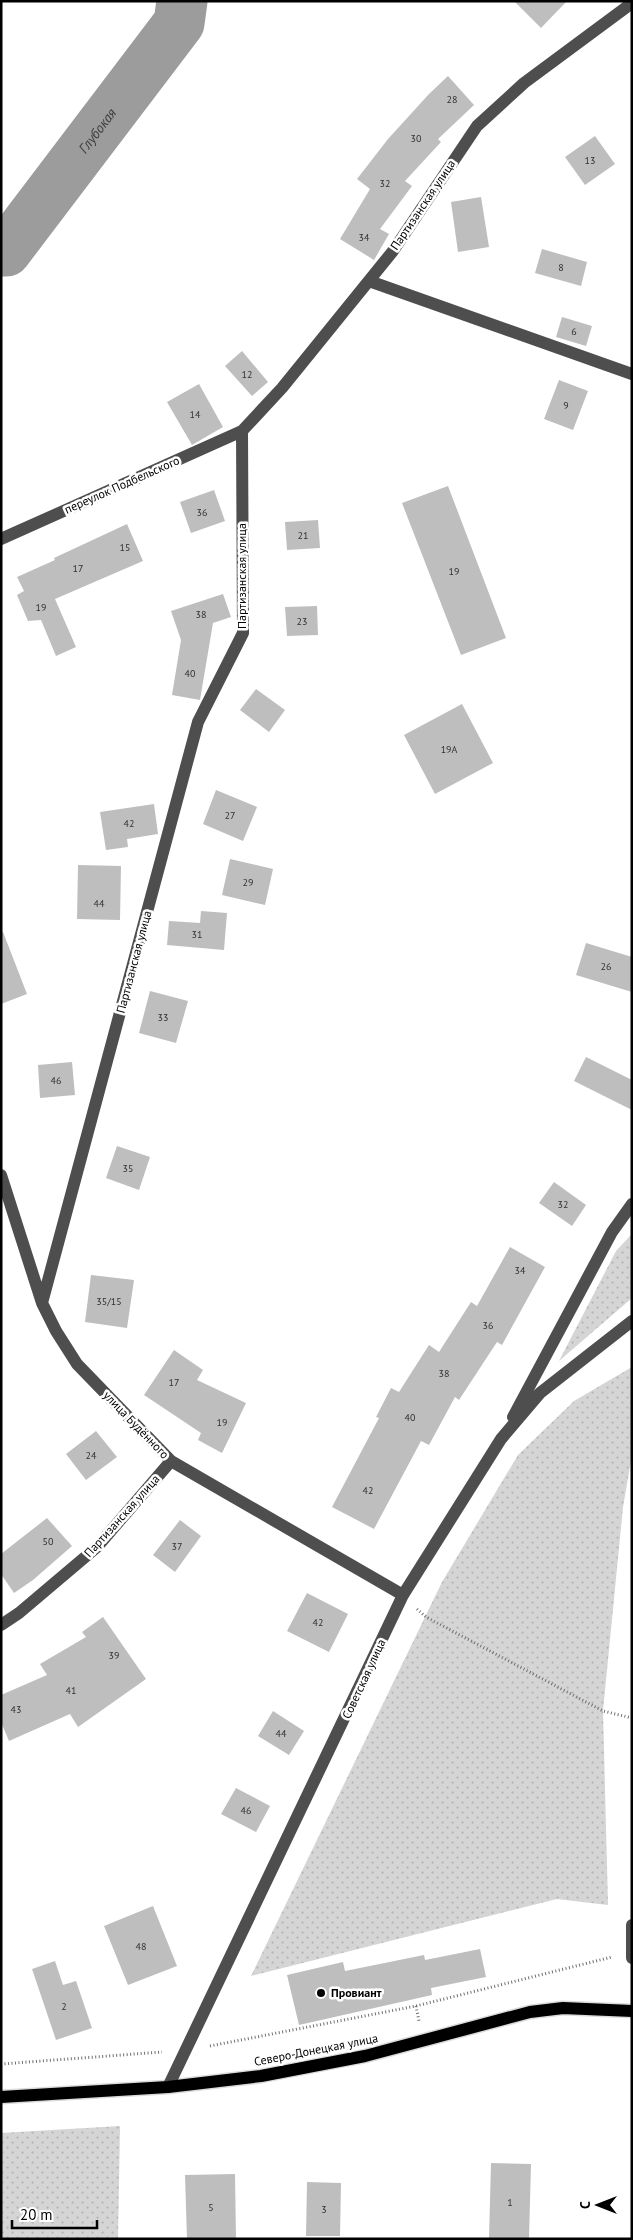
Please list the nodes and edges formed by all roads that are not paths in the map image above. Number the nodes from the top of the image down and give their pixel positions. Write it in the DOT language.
graph roads {
  1 [pos="632,3"];
  2 [pos="369,281"];
  3 [pos="632,374"];
  4 [pos="242,431"];
  5 [pos="1,539"];
  6 [pos="1,1175"];
  7 [pos="632,1204"];
  8 [pos="42,1304"];
  9 [pos="632,1321"];
  10 [pos="501,1439"];
  11 [pos="171,1461"];
  12 [pos="404,1595"];
  13 [pos="1,1625"];
  14 [pos="632,1925"];
  15 [pos="631,1955"];
  16 [pos="632,2011"];
  17 [pos="168,2087"];
  18 [pos="1,2097"];
  1 -- 2 [label="street, Партизанская улица"];
  2 -- 3 [label="street"];
  2 -- 4 [label="street, Партизанская улица"];
  4 -- 5 [label="street, переулок Подбельского"];
  4 -- 8 [label="street, Партизанская улица"];
  6 -- 8 [label="street, улица Будённого"];
  7 -- 10 [label="street"];
  8 -- 11 [label="street, улица Будённого"];
  9 -- 10 [label="street, Советская улица"];
  10 -- 12 [label="street, Советская улица"];
  11 -- 12 [label="street, улица Будённого"];
  11 -- 13 [label="street, Партизанская улица"];
  12 -- 17 [label="street, Советская улица"];
  14 -- 15 [label="street"];
  16 -- 17 [label="main road, Северо-Донецкая улица"];
  17 -- 18 [label="main road, Северо-Донецкая улица"];
}
